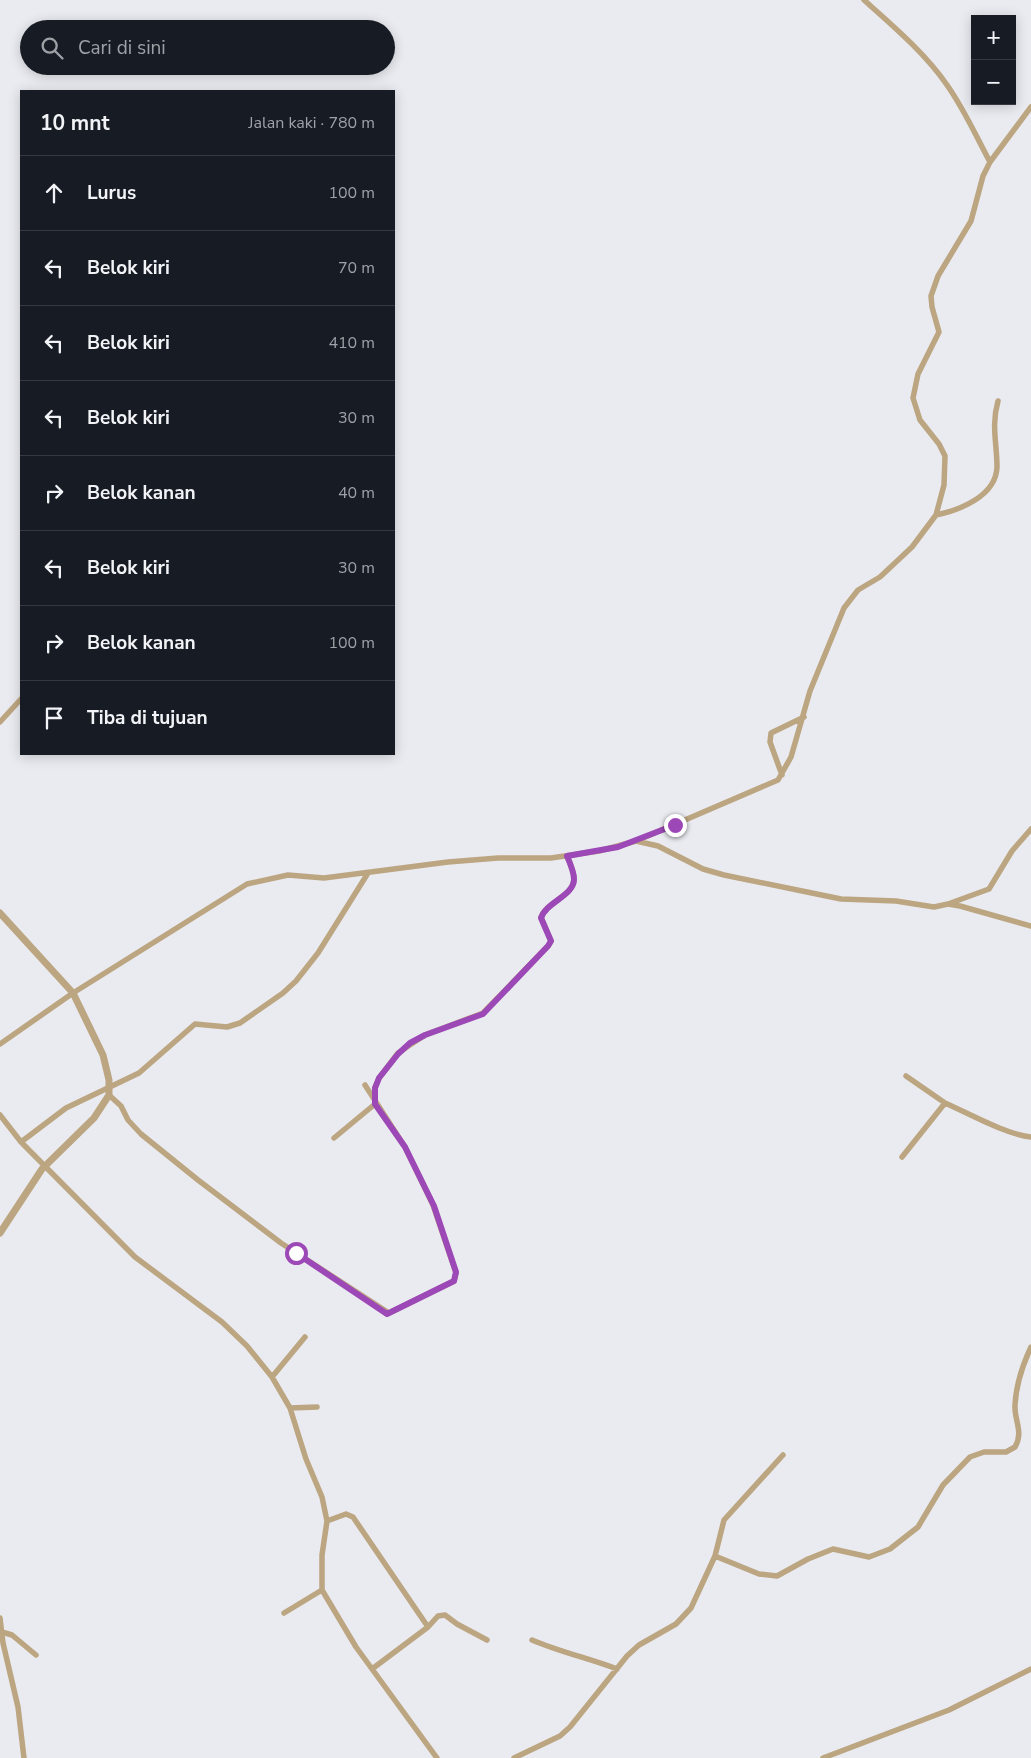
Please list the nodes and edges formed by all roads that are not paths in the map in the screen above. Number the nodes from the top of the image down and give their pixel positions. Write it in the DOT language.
graph roads {
  1 [pos="864,0"];
  2 [pos="1031,107"];
  3 [pos="990,162"];
  4 [pos="998,401"];
  5 [pos="936,515"];
  6 [pos="20,700"];
  7 [pos="804,717"];
  8 [pos="0,722"];
  9 [pos="782,775"];
  10 [pos="1031,829"];
  11 [pos="636,841"];
  12 [pos="567,856"];
  13 [pos="368,873"];
  14 [pos="948,904"];
  15 [pos="0,912"];
  16 [pos="1031,926"];
  17 [pos="73,993"];
  18 [pos="0,1044"];
  19 [pos="906,1076"];
  20 [pos="365,1085"];
  21 [pos="108,1086"];
  22 [pos="109,1095"];
  23 [pos="945,1103"];
  24 [pos="375,1104"];
  25 [pos="0,1115"];
  26 [pos="1031,1137"];
  27 [pos="334,1138"];
  28 [pos="22,1142"];
  29 [pos="902,1157"];
  30 [pos="44,1166"];
  31 [pos="2,1230"];
  32 [pos="305,1337"];
  33 [pos="1031,1347"];
  34 [pos="272,1377"];
  35 [pos="317,1406"];
  36 [pos="290,1408"];
  37 [pos="783,1455"];
  38 [pos="327,1521"];
  39 [pos="715,1556"];
  40 [pos="322,1590"];
  41 [pos="284,1613"];
  42 [pos="0,1618"];
  43 [pos="428,1627"];
  44 [pos="2,1632"];
  45 [pos="487,1640"];
  46 [pos="532,1640"];
  47 [pos="36,1655"];
  48 [pos="372,1669"];
  49 [pos="616,1669"];
  50 [pos="1031,1669"];
  51 [pos="24,1758"];
  52 [pos="437,1758"];
  53 [pos="514,1758"];
  54 [pos="823,1758"];
  1 -- 3 [label="street"];
  2 -- 3 [label="street"];
  3 -- 5 [label="street"];
  4 -- 5 [label="street"];
  5 -- 7 [label="street"];
  6 -- 8 [label="street"];
  7 -- 9 [label="street"];
  7 -- 9 [label="street"];
  9 -- 11 [label="street"];
  10 -- 14 [label="street"];
  11 -- 12 [label="street"];
  11 -- 14 [label="street"];
  12 -- 13 [label="street"];
  12 -- 24 [label="street"];
  13 -- 17 [label="street"];
  13 -- 21 [label="street"];
  14 -- 16 [label="street"];
  15 -- 17 [label="street"];
  17 -- 18 [label="street"];
  17 -- 21 [label="street"];
  19 -- 23 [label="street"];
  20 -- 24 [label="street"];
  21 -- 22 [label="street"];
  21 -- 28 [label="street"];
  22 -- 24 [label="street"];
  22 -- 30 [label="street"];
  23 -- 26 [label="street"];
  23 -- 29 [label="street"];
  24 -- 27 [label="street"];
  25 -- 28 [label="street"];
  28 -- 30 [label="street"];
  30 -- 31 [label="street"];
  30 -- 34 [label="street"];
  32 -- 34 [label="street"];
  33 -- 39 [label="street"];
  34 -- 36 [label="street"];
  35 -- 36 [label="street"];
  36 -- 38 [label="street"];
  37 -- 39 [label="street"];
  38 -- 40 [label="street"];
  38 -- 43 [label="street"];
  39 -- 49 [label="street"];
  40 -- 41 [label="street"];
  40 -- 48 [label="street"];
  42 -- 44 [label="street"];
  43 -- 45 [label="street"];
  43 -- 48 [label="street"];
  44 -- 47 [label="street"];
  44 -- 51 [label="street"];
  46 -- 49 [label="street"];
  48 -- 52 [label="street"];
  49 -- 53 [label="street"];
  50 -- 54 [label="street"];
}
